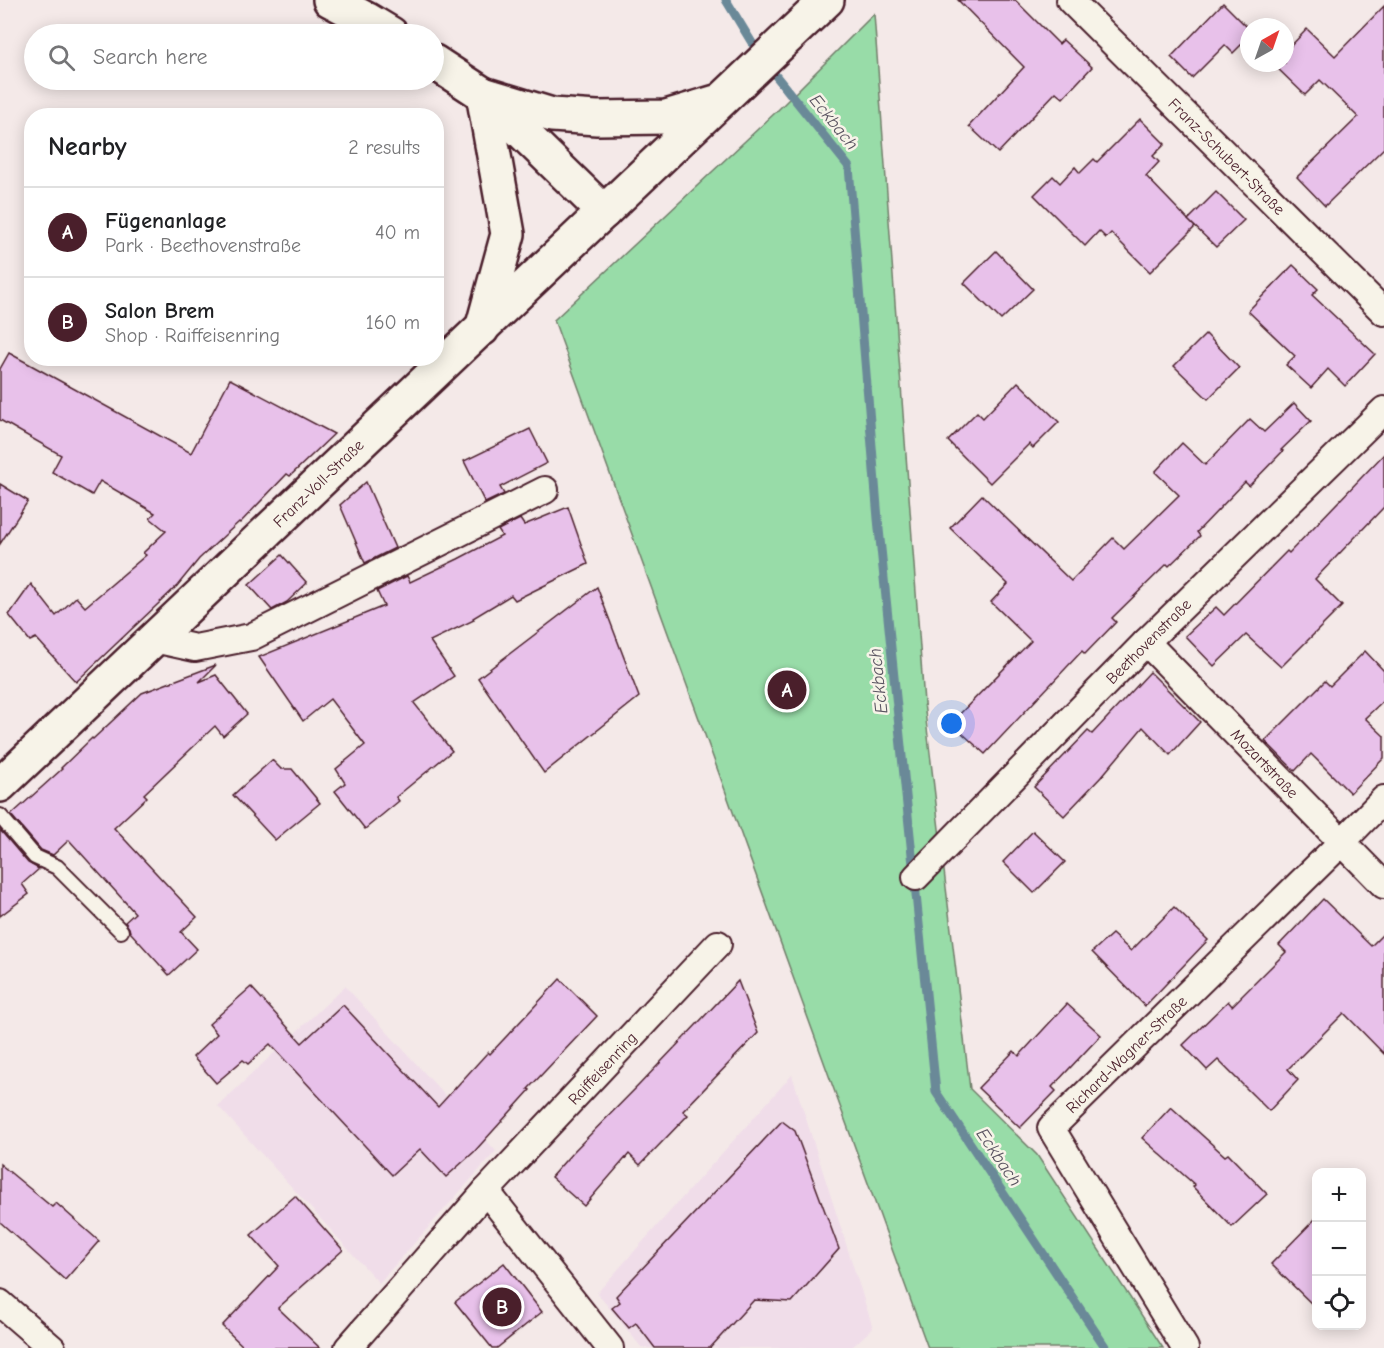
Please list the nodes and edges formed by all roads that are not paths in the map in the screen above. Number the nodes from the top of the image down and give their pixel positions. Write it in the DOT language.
graph roads {
  1 [pos="330,0"];
  2 [pos="827,0"];
  3 [pos="1070,0"];
  4 [pos="374,24"];
  5 [pos="444,69"];
  6 [pos="483,94"];
  7 [pos="722,100"];
  8 [pos="604,212"];
  9 [pos="1384,312"];
  10 [pos="482,328"];
  11 [pos="444,364"];
  12 [pos="441,366"];
  13 [pos="1384,410"];
  14 [pos="545,490"];
  15 [pos="154,639"];
  16 [pos="1146,642"];
  17 [pos="0,785"];
  18 [pos="1384,799"];
  19 [pos="0,816"];
  20 [pos="1342,842"];
  21 [pos="916,877"];
  22 [pos="1384,885"];
  23 [pos="121,931"];
  24 [pos="718,944"];
  25 [pos="486,1191"];
  26 [pos="0,1303"];
  27 [pos="51,1348"];
  28 [pos="348,1348"];
  29 [pos="610,1348"];
  30 [pos="1185,1348"];
  1 -- 4 [label="main road"];
  2 -- 7 [label="main road, Franz-Voll-Straße"];
  3 -- 9 [label="street, Franz-Schubert-Straße"];
  5 -- 6 [label="main road"];
  6 -- 7 [label="main road"];
  6 -- 8 [label="main road"];
  6 -- 10 [label="main road"];
  7 -- 8 [label="main road, Franz-Voll-Straße"];
  8 -- 10 [label="main road, Franz-Voll-Straße"];
  10 -- 11 [label="main road, Franz-Voll-Straße"];
  12 -- 15 [label="main road, Franz-Voll-Straße"];
  13 -- 16 [label="street, Beethovenstraße"];
  14 -- 15 [label="street"];
  15 -- 17 [label="main road, Franz-Voll-Straße"];
  16 -- 20 [label="street, Mozartstraße"];
  16 -- 21 [label="street, Beethovenstraße"];
  18 -- 20 [label="street, Richard-Wagner-Straße"];
  19 -- 23 [label="lane"];
  20 -- 22 [label="street, Mozartstraße"];
  20 -- 30 [label="street, Richard-Wagner-Straße"];
  24 -- 25 [label="street, Raiffeisenring"];
  25 -- 28 [label="street, Raiffeisenring"];
  25 -- 29 [label="street"];
  26 -- 27 [label="street"];
}
